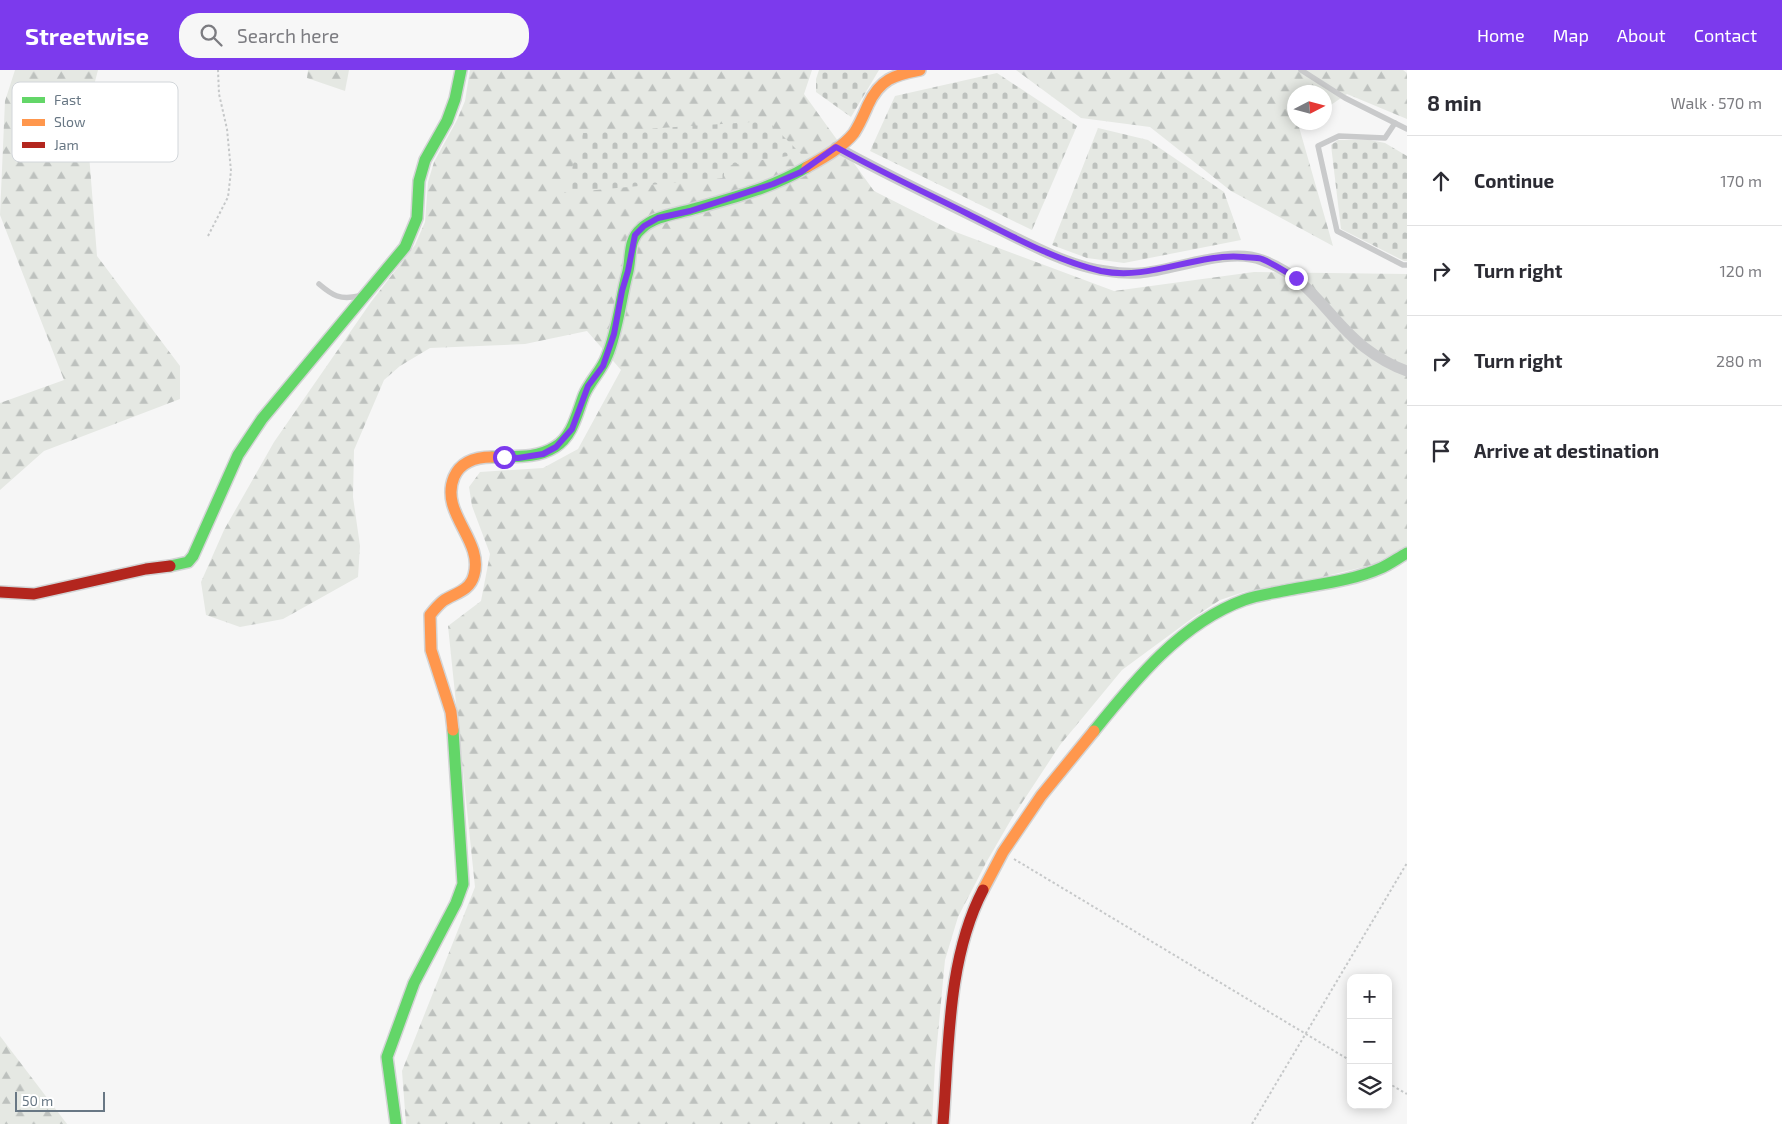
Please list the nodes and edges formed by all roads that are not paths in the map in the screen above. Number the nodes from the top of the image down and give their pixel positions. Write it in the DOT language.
graph roads {
  1 [pos="461,70"];
  2 [pos="920,70"];
  3 [pos="1301,70"];
  4 [pos="1395,123"];
  5 [pos="1407,129"];
  6 [pos="836,147"];
  7 [pos="1407,265"];
  8 [pos="319,284"];
  9 [pos="366,295"];
  10 [pos="1407,371"];
  11 [pos="1407,553"];
  12 [pos="0,592"];
  13 [pos="396,1124"];
  14 [pos="943,1124"];
  1 -- 9 [label="street"];
  2 -- 6 [label="street"];
  3 -- 4 [label="lane"];
  4 -- 5 [label="lane"];
  4 -- 7 [label="lane"];
  6 -- 10 [label="street"];
  6 -- 13 [label="street"];
  8 -- 9 [label="lane"];
  9 -- 12 [label="street"];
  11 -- 14 [label="street"];
}
